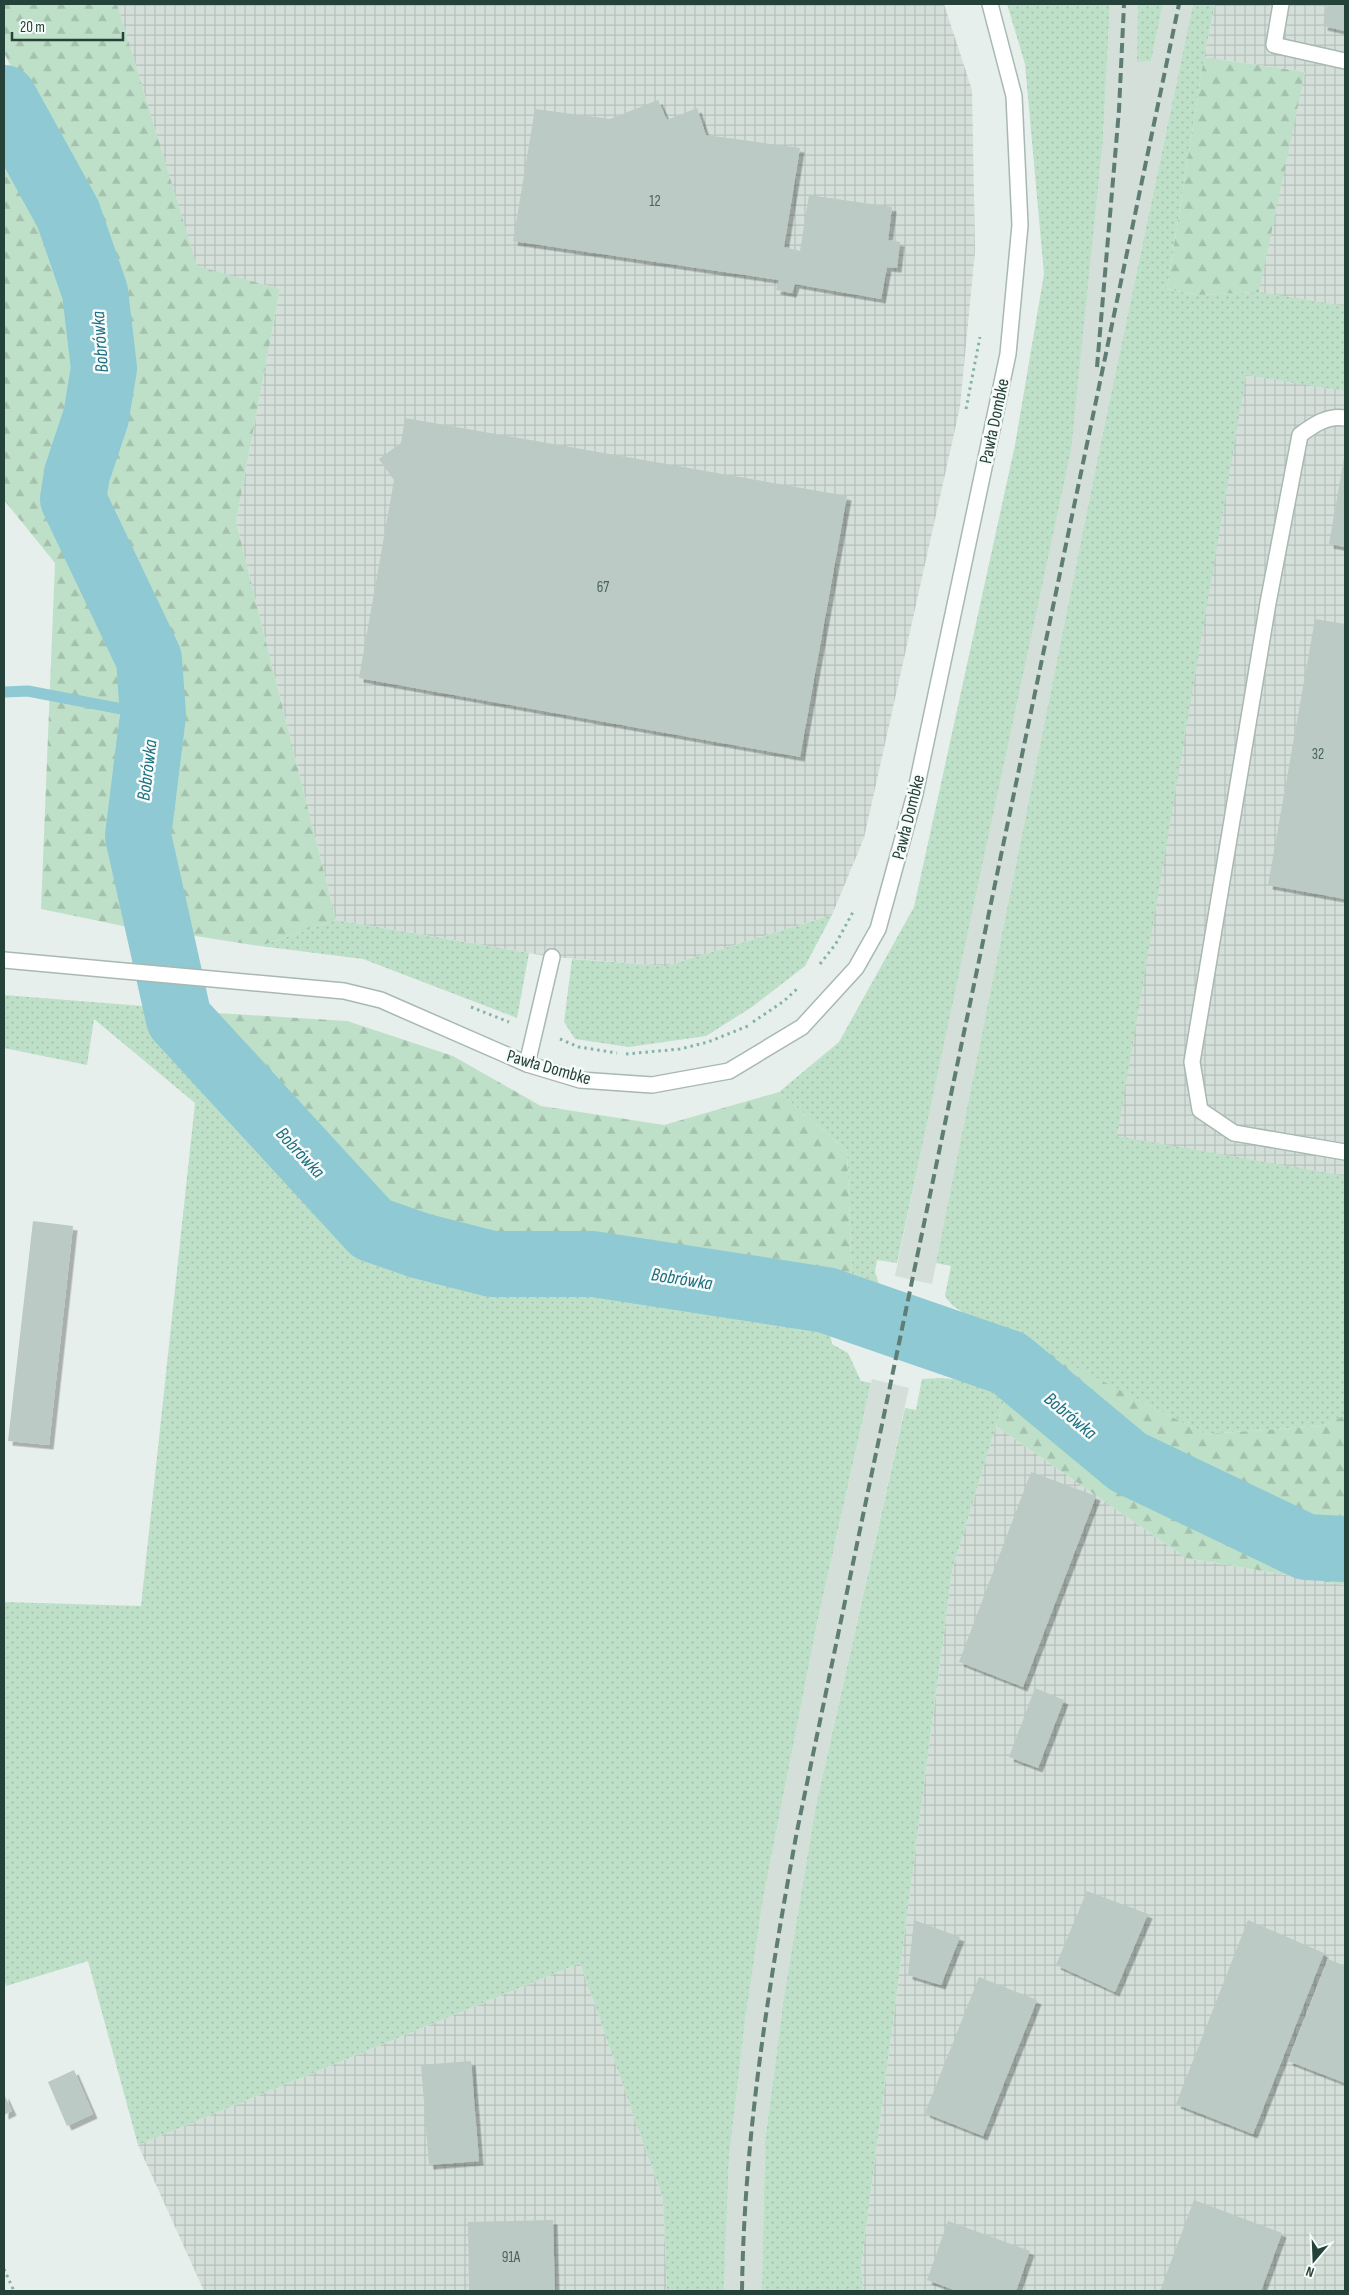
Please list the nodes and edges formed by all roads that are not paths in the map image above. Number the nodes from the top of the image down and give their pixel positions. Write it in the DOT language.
graph roads {
  1 [pos="990,4"];
  2 [pos="1281,4"];
  3 [pos="1345,61"];
  4 [pos="1345,418"];
  5 [pos="552,957"];
  6 [pos="4,960"];
  7 [pos="527,1064"];
  8 [pos="1345,1152"];
  1 -- 7 [label="street, Pawła Dombke"];
  2 -- 3 [label="street"];
  4 -- 8 [label="street"];
  5 -- 7 [label="street"];
  6 -- 7 [label="street, Pawła Dombke"];
}
